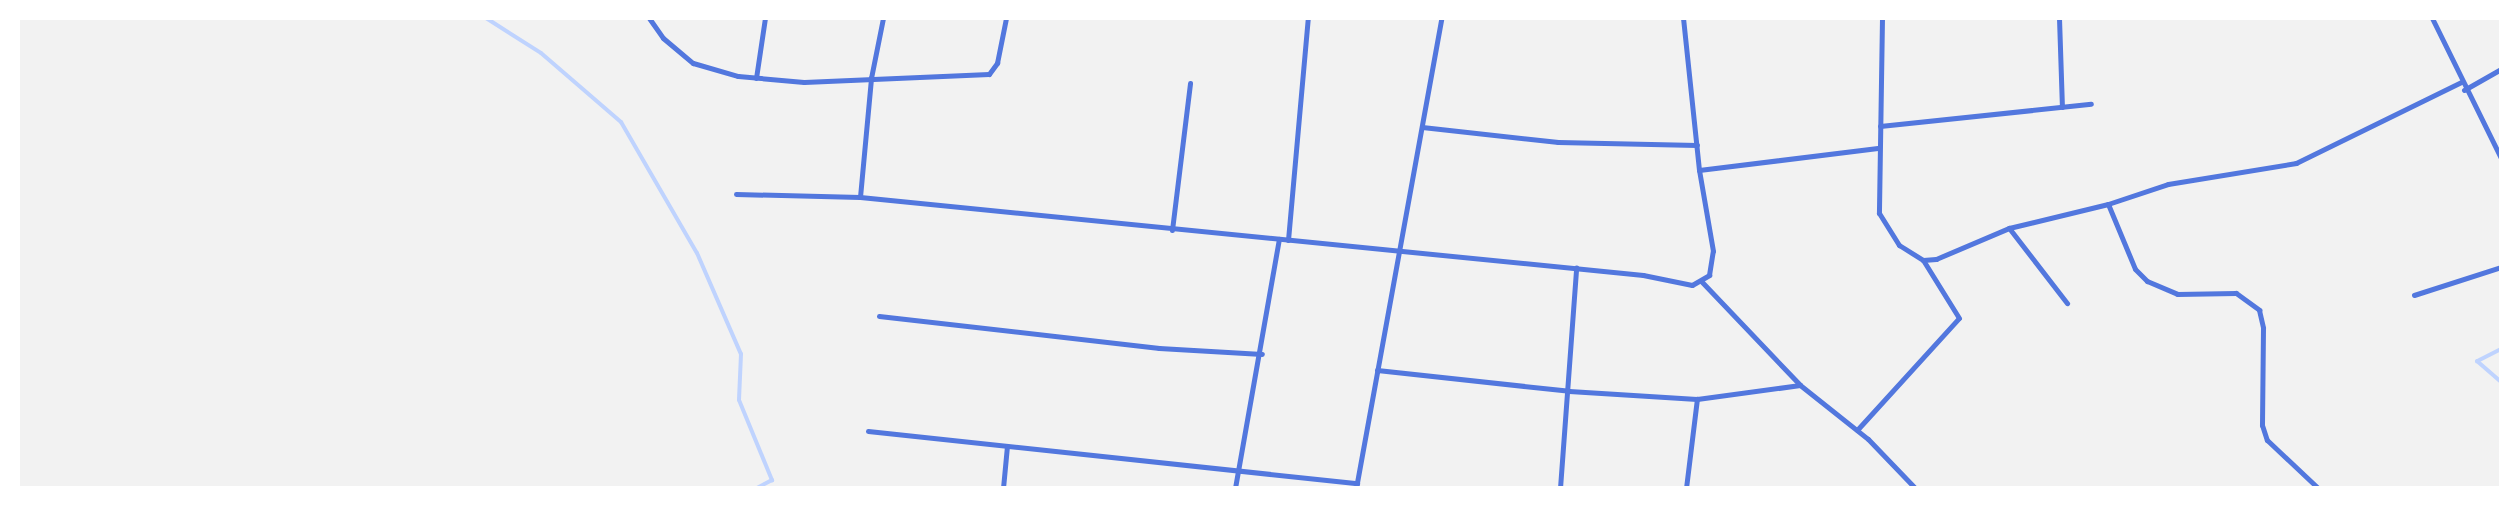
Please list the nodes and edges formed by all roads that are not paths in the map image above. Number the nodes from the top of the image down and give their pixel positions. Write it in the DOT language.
graph roads {
  1 [pos="649,18"];
  2 [pos="765,18"];
  3 [pos="883,18"];
  4 [pos="1006,18"];
  5 [pos="1308,18"];
  6 [pos="1442,18"];
  7 [pos="1683,18"];
  8 [pos="1882,18"];
  9 [pos="2060,18"];
  10 [pos="2432,18"];
  11 [pos="2501,69"];
  12 [pos="756,78"];
  13 [pos="871,78"];
  14 [pos="2461,82"];
  15 [pos="1190,83"];
  16 [pos="2464,90"];
  17 [pos="2091,104"];
  18 [pos="2062,107"];
  19 [pos="1880,126"];
  20 [pos="1422,127"];
  21 [pos="1697,145"];
  22 [pos="1878,148"];
  23 [pos="2501,158"];
  24 [pos="1699,170"];
  25 [pos="736,194"];
  26 [pos="860,197"];
  27 [pos="2108,204"];
  28 [pos="2009,228"];
  29 [pos="1172,230"];
  30 [pos="1279,239"];
  31 [pos="1288,240"];
  32 [pos="1399,251"];
  33 [pos="1923,260"];
  34 [pos="2501,267"];
  35 [pos="1576,268"];
  36 [pos="1702,282"];
  37 [pos="2414,295"];
  38 [pos="2067,303"];
  39 [pos="879,316"];
  40 [pos="1262,354"];
  41 [pos="1377,370"];
  42 [pos="1800,385"];
  43 [pos="1569,391"];
  44 [pos="1697,399"];
  45 [pos="1857,430"];
  46 [pos="868,431"];
  47 [pos="1007,446"];
  48 [pos="1239,469"];
  49 [pos="1357,485"];
  50 [pos="1003,488"];
  51 [pos="1235,488"];
  52 [pos="1560,488"];
  53 [pos="1686,488"];
  54 [pos="1915,488"];
  55 [pos="2318,488"];
  1 -- 12 [label="street"];
  2 -- 12 [label="street"];
  3 -- 13 [label="street"];
  4 -- 13 [label="street"];
  5 -- 31 [label="street"];
  6 -- 20 [label="street"];
  7 -- 21 [label="street"];
  8 -- 19 [label="street"];
  9 -- 18 [label="street"];
  10 -- 14 [label="street"];
  11 -- 16 [label="street"];
  12 -- 13 [label="street"];
  13 -- 26 [label="street"];
  14 -- 16 [label="street"];
  14 -- 27 [label="street"];
  15 -- 29 [label="street"];
  16 -- 23 [label="street"];
  17 -- 18 [label="street"];
  18 -- 19 [label="street"];
  19 -- 22 [label="street"];
  20 -- 21 [label="street"];
  20 -- 32 [label="street"];
  21 -- 24 [label="street"];
  22 -- 24 [label="street"];
  22 -- 33 [label="street"];
  24 -- 36 [label="street"];
  25 -- 26 [label="street"];
  26 -- 29 [label="street"];
  27 -- 28 [label="street"];
  27 -- 55 [label="street"];
  28 -- 33 [label="street"];
  28 -- 38 [label="street"];
  29 -- 30 [label="street"];
  30 -- 31 [label="street"];
  30 -- 40 [label="street"];
  31 -- 32 [label="street"];
  32 -- 35 [label="street"];
  32 -- 41 [label="street"];
  33 -- 45 [label="street"];
  34 -- 37 [label="street"];
  35 -- 36 [label="street"];
  35 -- 43 [label="street"];
  36 -- 42 [label="street"];
  39 -- 40 [label="street"];
  40 -- 48 [label="street"];
  41 -- 43 [label="street"];
  41 -- 49 [label="street"];
  42 -- 44 [label="street"];
  42 -- 45 [label="street"];
  43 -- 44 [label="street"];
  43 -- 52 [label="street"];
  44 -- 53 [label="street"];
  45 -- 54 [label="street"];
  46 -- 47 [label="street"];
  47 -- 48 [label="street"];
  47 -- 50 [label="street"];
  48 -- 49 [label="street"];
  48 -- 51 [label="street"];
}
